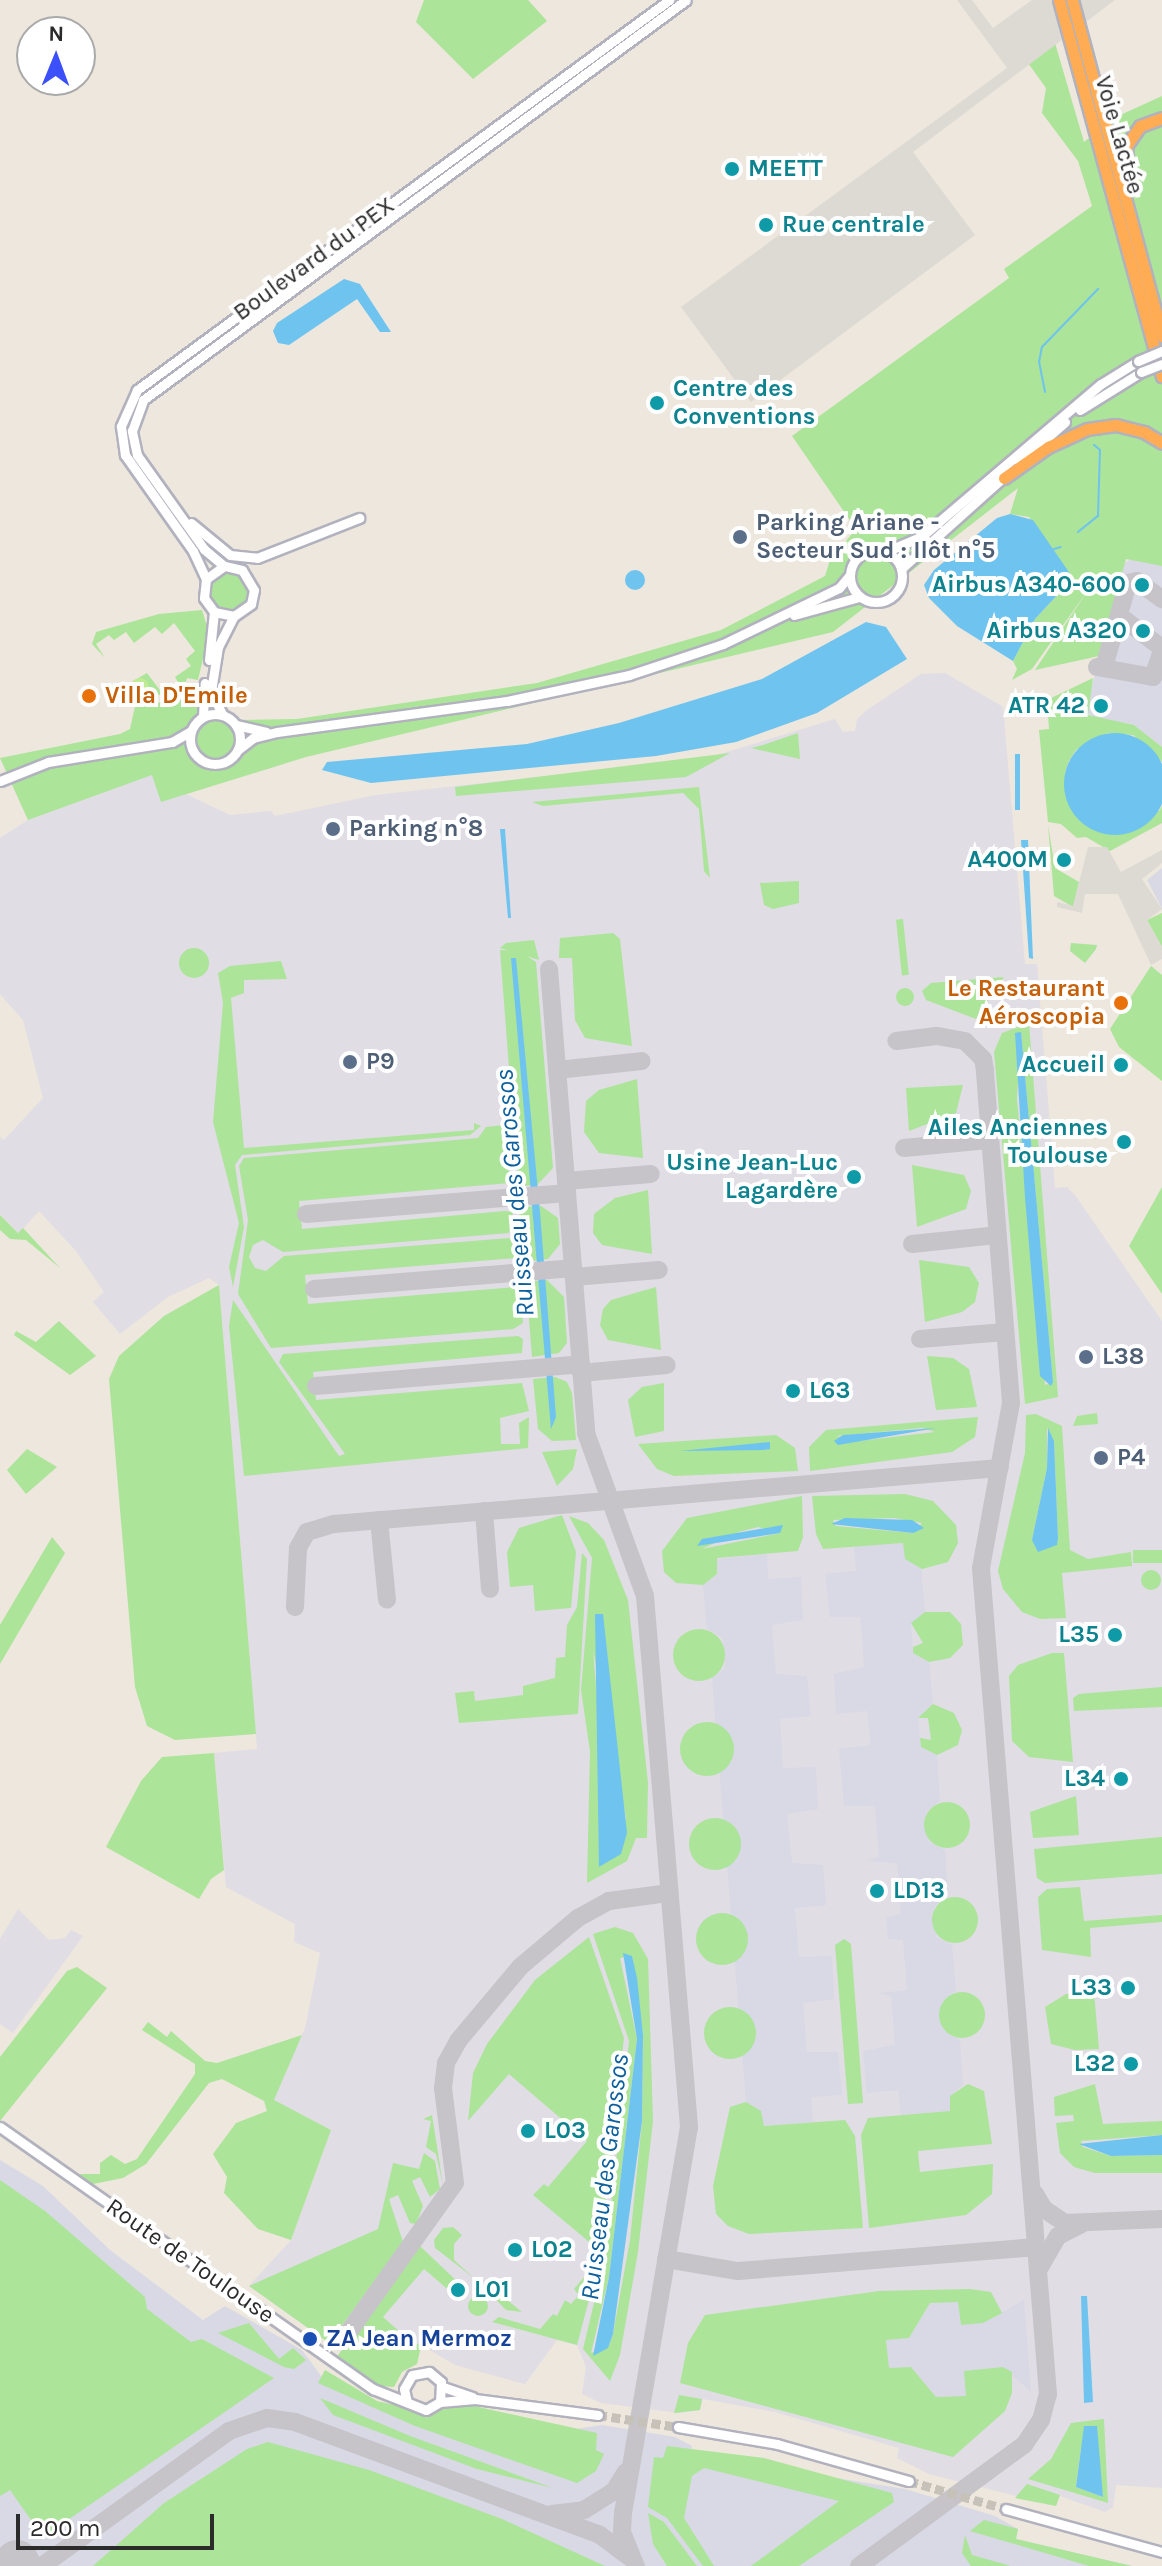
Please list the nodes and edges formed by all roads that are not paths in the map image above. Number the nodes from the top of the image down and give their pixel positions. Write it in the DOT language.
graph roads {
  1 [pos="669,0"];
  2 [pos="686,0"];
  3 [pos="1059,0"];
  4 [pos="1072,0"];
  5 [pos="1162,118"];
  6 [pos="1127,209"];
  7 [pos="1162,336"];
  8 [pos="1162,351"];
  9 [pos="1162,364"];
  10 [pos="1162,376"];
  11 [pos="1162,443"];
  12 [pos="1004,478"];
  13 [pos="171,501"];
  14 [pos="359,518"];
  15 [pos="885,552"];
  16 [pos="224,566"];
  17 [pos="901,569"];
  18 [pos="849,576"];
  19 [pos="206,579"];
  20 [pos="859,597"];
  21 [pos="214,612"];
  22 [pos="234,616"];
  23 [pos="749,631"];
  24 [pos="222,714"];
  25 [pos="203,716"];
  26 [pos="236,725"];
  27 [pos="191,731"];
  28 [pos="277,732"];
  29 [pos="151,746"];
  30 [pos="239,749"];
  31 [pos="194,753"];
  32 [pos="0,781"];
  33 [pos="0,2127"];
  34 [pos="405,2385"];
  35 [pos="443,2387"];
  36 [pos="382,2393"];
  37 [pos="475,2399"];
  38 [pos="407,2402"];
  39 [pos="440,2402"];
  40 [pos="598,2415"];
  41 [pos="678,2427"];
  42 [pos="909,2481"];
  43 [pos="1006,2509"];
  44 [pos="1162,2552"];
  1 -- 19 [label="main road, Boulevard du PEX"];
  2 -- 13 [label="main road, Boulevard du PEX"];
  3 -- 10 [label="highway, Voie Lactée"];
  4 -- 6 [label="highway, Voie Lactée"];
  5 -- 6 [label="highway"];
  6 -- 7 [label="highway, Voie Lactée"];
  8 -- 15 [label="main road, bridge"];
  9 -- 12 [label="main road, bridge"];
  11 -- 12 [label="highway"];
  12 -- 17 [label="main road"];
  13 -- 14 [label="main road"];
  13 -- 16 [label="main road, Boulevard du PEX"];
  15 -- 17 [label="main road"];
  15 -- 18 [label="main road"];
  16 -- 19 [label="main road"];
  16 -- 22 [label="main road"];
  17 -- 20 [label="main road"];
  18 -- 20 [label="main road"];
  18 -- 23 [label="main road"];
  19 -- 21 [label="main road"];
  20 -- 23 [label="main road"];
  21 -- 22 [label="main road"];
  21 -- 25 [label="main road"];
  22 -- 24 [label="main road"];
  23 -- 28 [label="main road"];
  24 -- 25 [label="main road"];
  24 -- 26 [label="main road"];
  25 -- 27 [label="main road"];
  26 -- 28 [label="main road"];
  26 -- 30 [label="main road"];
  27 -- 29 [label="main road"];
  27 -- 31 [label="main road"];
  28 -- 30 [label="main road"];
  29 -- 31 [label="main road"];
  29 -- 32 [label="main road"];
  30 -- 31 [label="main road"];
  33 -- 36 [label="main road, Route de Toulouse"];
  34 -- 35 [label="main road"];
  34 -- 36 [label="main road"];
  34 -- 38 [label="main road"];
  35 -- 37 [label="main road"];
  35 -- 39 [label="main road"];
  36 -- 38 [label="main road, Route de Toulouse"];
  37 -- 39 [label="main road"];
  37 -- 40 [label="main road"];
  38 -- 39 [label="main road"];
  41 -- 42 [label="main road"];
  43 -- 44 [label="main road"];
}
